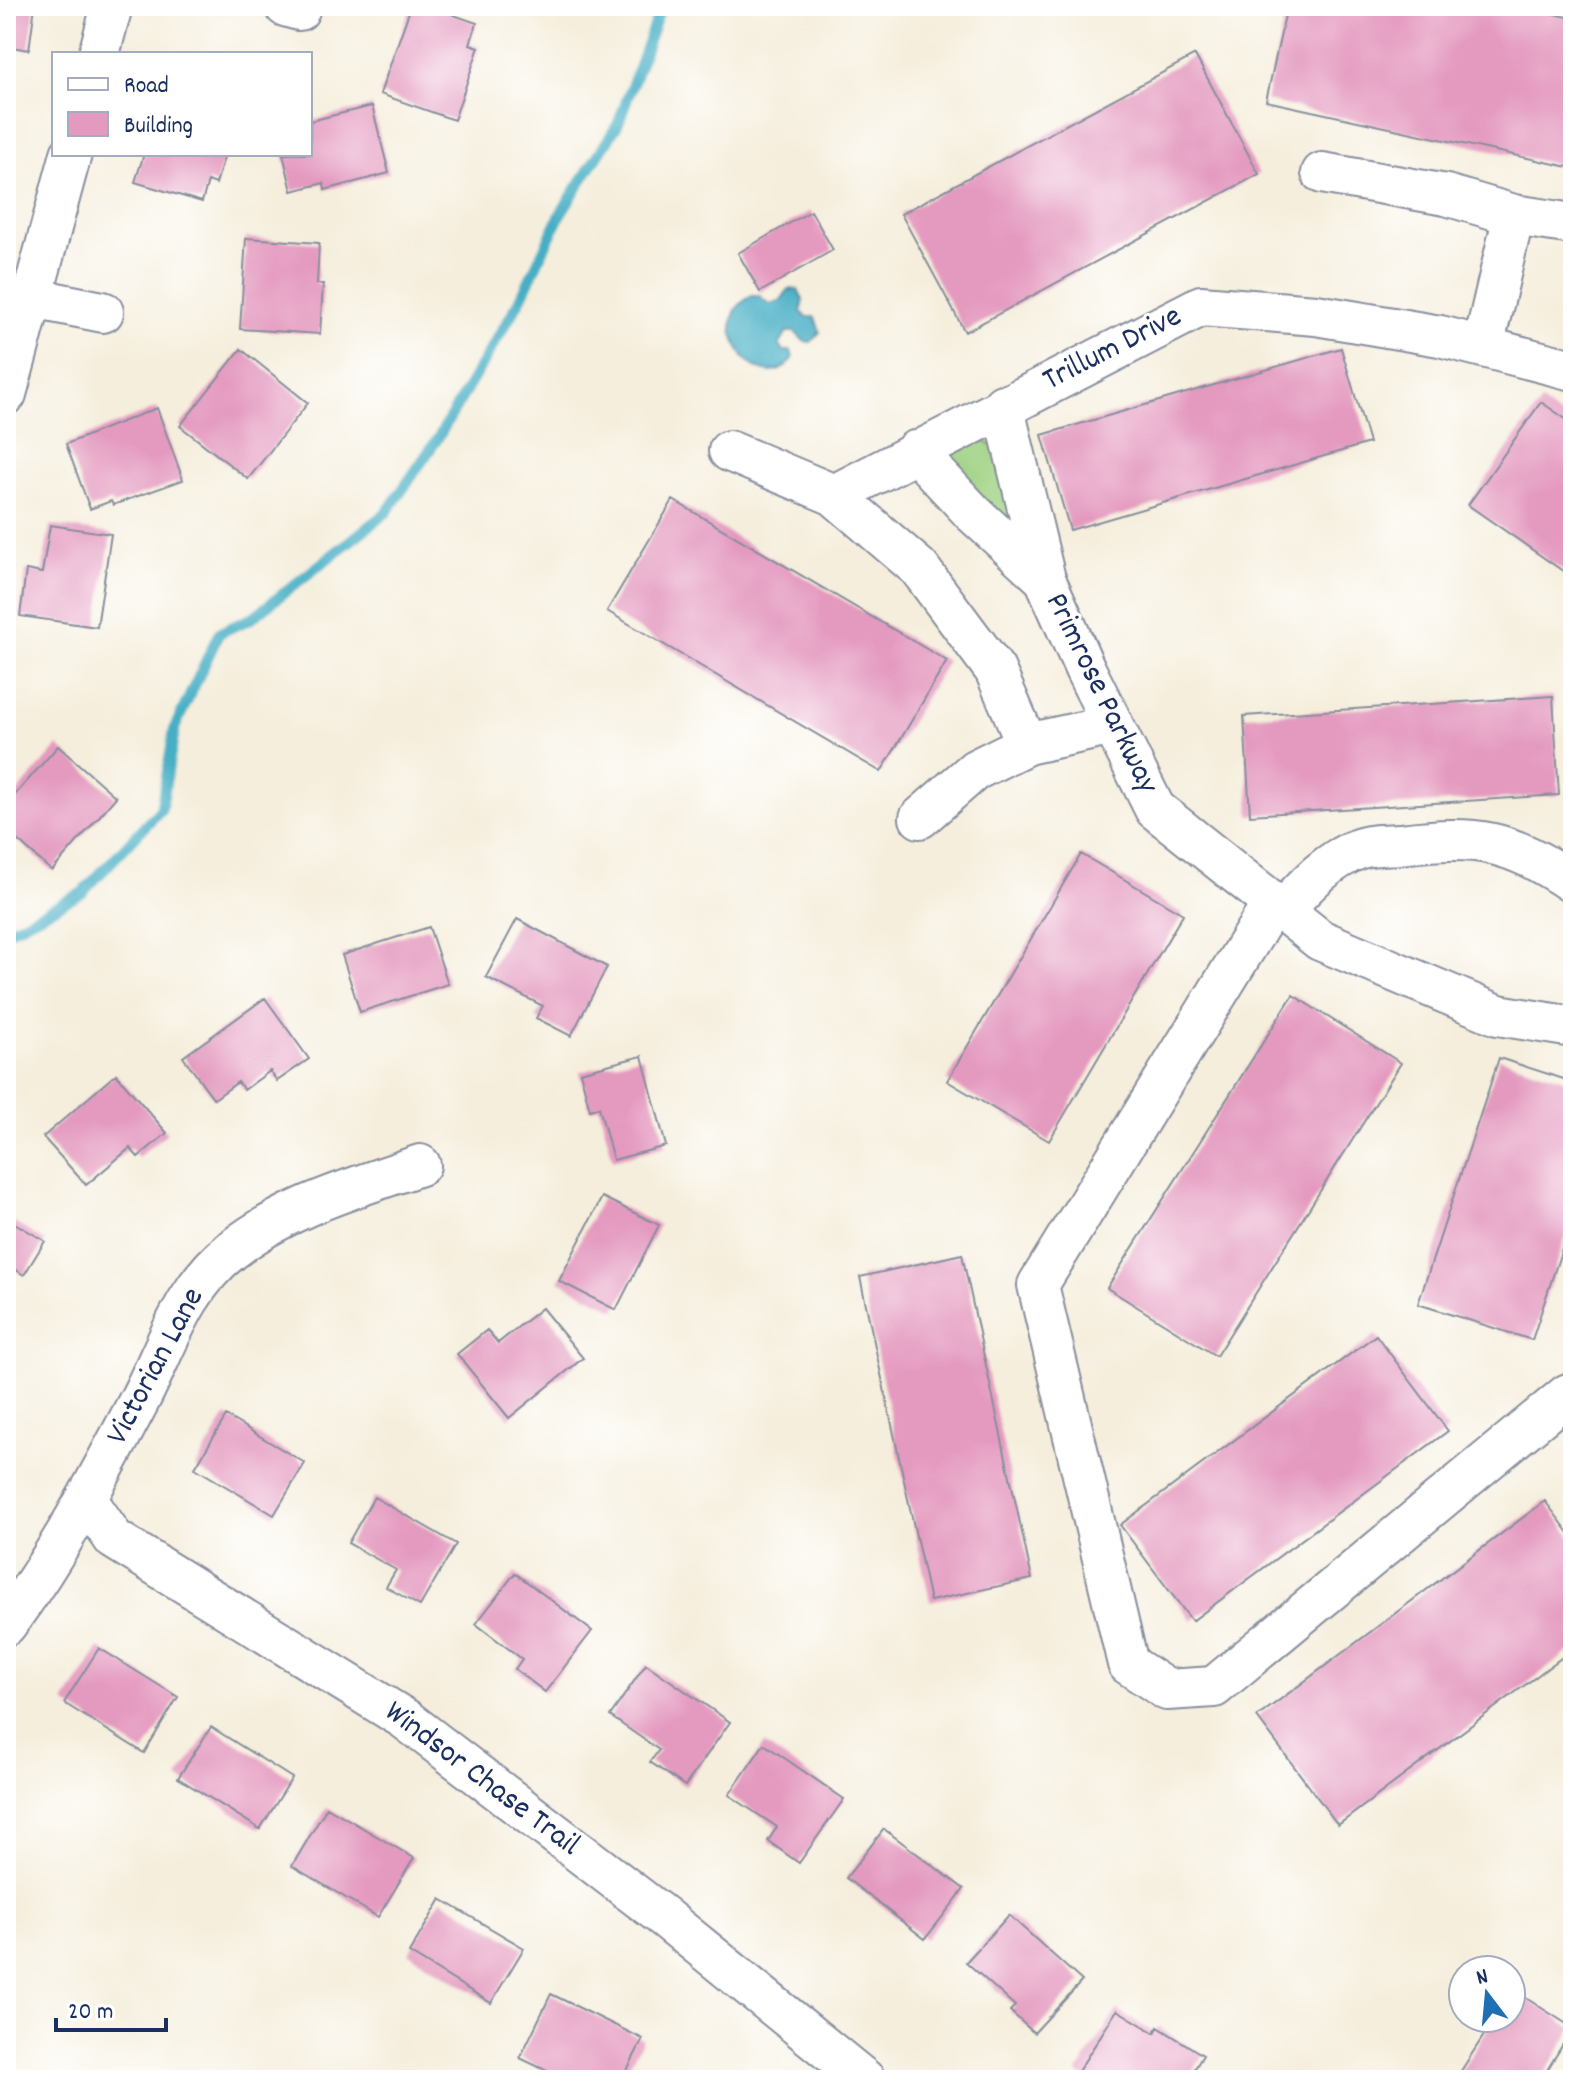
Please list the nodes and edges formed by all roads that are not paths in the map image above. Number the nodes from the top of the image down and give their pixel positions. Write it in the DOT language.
graph roads {
  1 [pos="112,6"];
  2 [pos="100,52"];
  3 [pos="70,156"];
  4 [pos="1322,173"];
  5 [pos="1514,215"];
  6 [pos="1573,224"];
  7 [pos="32,298"];
  8 [pos="103,312"];
  9 [pos="1483,347"];
  10 [pos="1573,370"];
  11 [pos="6,394"];
  12 [pos="1003,405"];
  13 [pos="729,451"];
  14 [pos="915,451"];
  15 [pos="834,495"];
  16 [pos="1045,579"];
  17 [pos="1113,725"];
  18 [pos="1027,744"];
  19 [pos="920,818"];
  20 [pos="1573,883"];
  21 [pos="1278,906"];
  22 [pos="1573,1027"];
  23 [pos="420,1165"];
  24 [pos="1571,1392"];
  25 [pos="87,1500"];
  26 [pos="6,1625"];
  27 [pos="865,2080"];
  1 -- 2 [label="street"];
  3 -- 7 [label="street"];
  4 -- 5 [label="street"];
  5 -- 6 [label="street"];
  5 -- 9 [label="street"];
  7 -- 8 [label="street"];
  7 -- 11 [label="street"];
  9 -- 10 [label="street, Trillum Drive"];
  9 -- 12 [label="street, Trillum Drive"];
  12 -- 14 [label="street, Trillum Drive"];
  12 -- 16 [label="street, Primrose Parkway"];
  13 -- 15 [label="street"];
  14 -- 15 [label="street, Trillum Drive"];
  14 -- 16 [label="street, Primrose Parkway"];
  15 -- 18 [label="street"];
  16 -- 17 [label="street, Primrose Parkway"];
  17 -- 18 [label="street"];
  17 -- 21 [label="street, Primrose Parkway"];
  18 -- 19 [label="street"];
  20 -- 21 [label="street"];
  21 -- 22 [label="street, Primrose Parkway"];
  21 -- 24 [label="street"];
  23 -- 25 [label="street, Victorian Lane"];
  25 -- 26 [label="street, Victorian Lane"];
  25 -- 27 [label="street, Windsor Chase Trail"];
}
